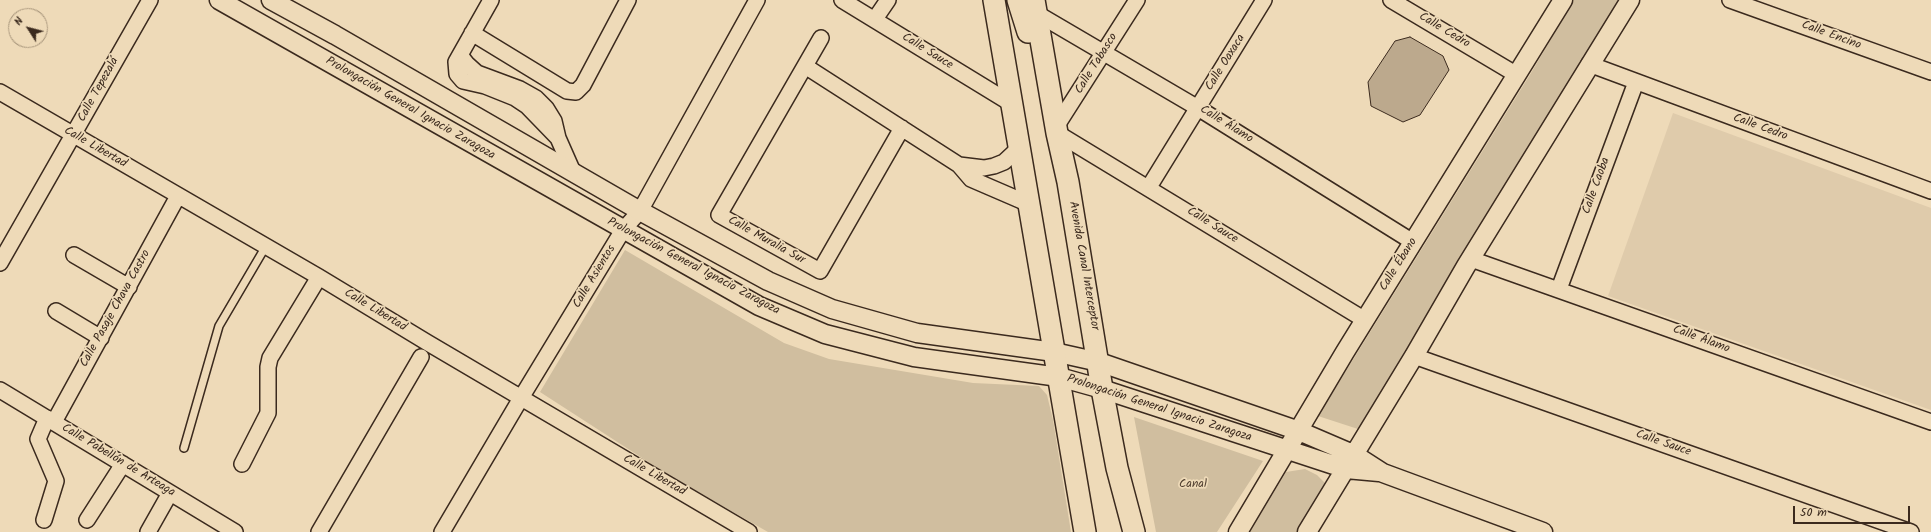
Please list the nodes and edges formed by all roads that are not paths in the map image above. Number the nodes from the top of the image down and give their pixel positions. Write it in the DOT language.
graph roads {
  1 [pos="150,0"];
  2 [pos="219,0"];
  3 [pos="271,0"];
  4 [pos="491,0"];
  5 [pos="628,0"];
  6 [pos="757,0"];
  7 [pos="842,0"];
  8 [pos="888,0"];
  9 [pos="994,0"];
  10 [pos="1018,0"];
  11 [pos="1137,0"];
  12 [pos="1264,0"];
  13 [pos="1392,0"];
  14 [pos="1563,0"];
  15 [pos="1630,0"];
  16 [pos="1730,0"];
  17 [pos="1035,7"];
  18 [pos="875,19"];
  19 [pos="472,33"];
  20 [pos="821,38"];
  21 [pos="1104,54"];
  22 [pos="1589,64"];
  23 [pos="805,66"];
  24 [pos="1931,72"];
  25 [pos="1516,75"];
  26 [pos="1048,78"];
  27 [pos="1636,82"];
  28 [pos="0,92"];
  29 [pos="1012,104"];
  30 [pos="1198,108"];
  31 [pos="902,128"];
  32 [pos="1057,130"];
  33 [pos="74,135"];
  34 [pos="1019,148"];
  35 [pos="959,165"];
  36 [pos="573,172"];
  37 [pos="1149,187"];
  38 [pos="1931,191"];
  39 [pos="178,196"];
  40 [pos="1029,204"];
  41 [pos="640,211"];
  42 [pos="624,230"];
  43 [pos="1413,242"];
  44 [pos="266,246"];
  45 [pos="74,255"];
  46 [pos="1471,258"];
  47 [pos="0,263"];
  48 [pos="319,277"];
  49 [pos="129,287"];
  50 [pos="1559,289"];
  51 [pos="56,311"];
  52 [pos="1365,320"];
  53 [pos="101,338"];
  54 [pos="1054,352"];
  55 [pos="1414,356"];
  56 [pos="421,358"];
  57 [pos="1099,362"];
  58 [pos="1059,378"];
  59 [pos="1102,389"];
  60 [pos="0,390"];
  61 [pos="521,398"];
  62 [pos="50,420"];
  63 [pos="1931,422"];
  64 [pos="1299,431"];
  65 [pos="184,448"];
  66 [pos="1287,451"];
  67 [pos="1350,462"];
  68 [pos="123,464"];
  69 [pos="242,464"];
  70 [pos="170,493"];
  71 [pos="44,520"];
  72 [pos="87,520"];
  73 [pos="148,532"];
  74 [pos="235,532"];
  75 [pos="319,532"];
  76 [pos="442,532"];
  77 [pos="749,532"];
  78 [pos="1086,532"];
  79 [pos="1134,532"];
  80 [pos="1238,532"];
  81 [pos="1307,532"];
  82 [pos="1543,532"];
  83 [pos="1911,532"];
  1 -- 33 [label="street, Calle Tepezalá"];
  2 -- 42 [label="street, Prolongación General Ignacio Zaragoza"];
  3 -- 36 [label="street, Prolongación General Ignacio Zaragoza"];
  4 -- 19 [label="street"];
  5 -- 19 [label="street"];
  6 -- 41 [label="street, Calle Asientos"];
  7 -- 18 [label="street, Calle Sauce"];
  8 -- 18 [label="street"];
  9 -- 29 [label="main road"];
  10 -- 26 [label="main road"];
  11 -- 21 [label="street, Calle Tabasco"];
  12 -- 30 [label="street, Calle Oaxaca"];
  13 -- 25 [label="street, Calle Cedro"];
  14 -- 25 [label="street, Calle Ébano"];
  15 -- 22 [label="street"];
  16 -- 24 [label="street, Calle Encino"];
  17 -- 21 [label="street, Calle Álamo"];
  17 -- 26 [label="main road, Avenida Canal Interceptor"];
  18 -- 29 [label="street, Calle Sauce"];
  19 -- 36 [label="street"];
  20 -- 23 [label="street, Calle Muralia Sur"];
  21 -- 30 [label="street, Calle Álamo"];
  21 -- 32 [label="street, Calle Tabasco"];
  22 -- 27 [label="street, Calle Cedro"];
  22 -- 46 [label="street"];
  23 -- 31 [label="street"];
  23 -- 31 [label="street, Calle Muralia Sur"];
  25 -- 43 [label="street, Calle Ébano"];
  26 -- 32 [label="main road, Avenida Canal Interceptor"];
  27 -- 38 [label="street, Calle Cedro"];
  27 -- 50 [label="street, Calle Caoba"];
  28 -- 33 [label="street, Calle Libertad"];
  29 -- 34 [label="main road"];
  30 -- 37 [label="street, Calle Oaxaca"];
  30 -- 43 [label="street, Calle Álamo"];
  31 -- 35 [label="street"];
  32 -- 37 [label="street, Calle Sauce"];
  32 -- 57 [label="main road, Avenida Canal Interceptor"];
  33 -- 39 [label="street, Calle Libertad"];
  33 -- 47 [label="street, Calle Tepezalá"];
  34 -- 35 [label="street"];
  34 -- 40 [label="main road"];
  35 -- 40 [label="street"];
  36 -- 41 [label="street, Prolongación General Ignacio Zaragoza"];
  37 -- 52 [label="street, Calle Sauce"];
  39 -- 44 [label="street, Calle Libertad"];
  39 -- 49 [label="street, Calle Pasaje Chava Castro"];
  40 -- 54 [label="main road"];
  41 -- 42 [label="street, Calle Asientos"];
  41 -- 54 [label="street, Prolongación General Ignacio Zaragoza"];
  42 -- 58 [label="street, Prolongación General Ignacio Zaragoza"];
  42 -- 61 [label="street, Calle Asientos"];
  43 -- 52 [label="street, Calle Ébano"];
  44 -- 48 [label="street, Calle Libertad"];
  44 -- 65 [label="lane"];
  45 -- 49 [label="street"];
  46 -- 50 [label="street, Calle Álamo"];
  46 -- 55 [label="street"];
  48 -- 61 [label="street, Calle Libertad"];
  48 -- 69 [label="street"];
  49 -- 53 [label="street, Calle Pasaje Chava Castro"];
  50 -- 63 [label="street, Calle Álamo"];
  51 -- 53 [label="street"];
  52 -- 64 [label="street, Calle Ébano"];
  53 -- 62 [label="street, Calle Pasaje Chava Castro"];
  54 -- 57 [label="street, Prolongación General Ignacio Zaragoza"];
  54 -- 58 [label="main road"];
  55 -- 67 [label="street"];
  55 -- 83 [label="street, Calle Sauce"];
  56 -- 75 [label="street"];
  57 -- 59 [label="main road, Avenida Canal Interceptor"];
  57 -- 64 [label="street, Prolongación General Ignacio Zaragoza"];
  58 -- 59 [label="street, Prolongación General Ignacio Zaragoza"];
  58 -- 78 [label="main road"];
  59 -- 66 [label="street, Prolongación General Ignacio Zaragoza"];
  59 -- 79 [label="main road, Avenida Canal Interceptor"];
  60 -- 62 [label="street, Calle Pabellón de Arteaga"];
  61 -- 76 [label="street, Calle Asientos"];
  61 -- 77 [label="street, Calle Libertad"];
  62 -- 68 [label="street, Calle Pabellón de Arteaga"];
  62 -- 71 [label="street, Calle Pasaje Chava Castro"];
  64 -- 66 [label="street, Calle Ébano"];
  64 -- 67 [label="street, Prolongación General Ignacio Zaragoza"];
  66 -- 67 [label="street, Prolongación General Ignacio Zaragoza"];
  66 -- 80 [label="street, Calle Ébano"];
  67 -- 81 [label="street"];
  67 -- 82 [label="street"];
  68 -- 70 [label="street, Calle Pabellón de Arteaga"];
  68 -- 72 [label="street"];
  70 -- 73 [label="street"];
  70 -- 74 [label="street, Calle Pabellón de Arteaga"];
}
